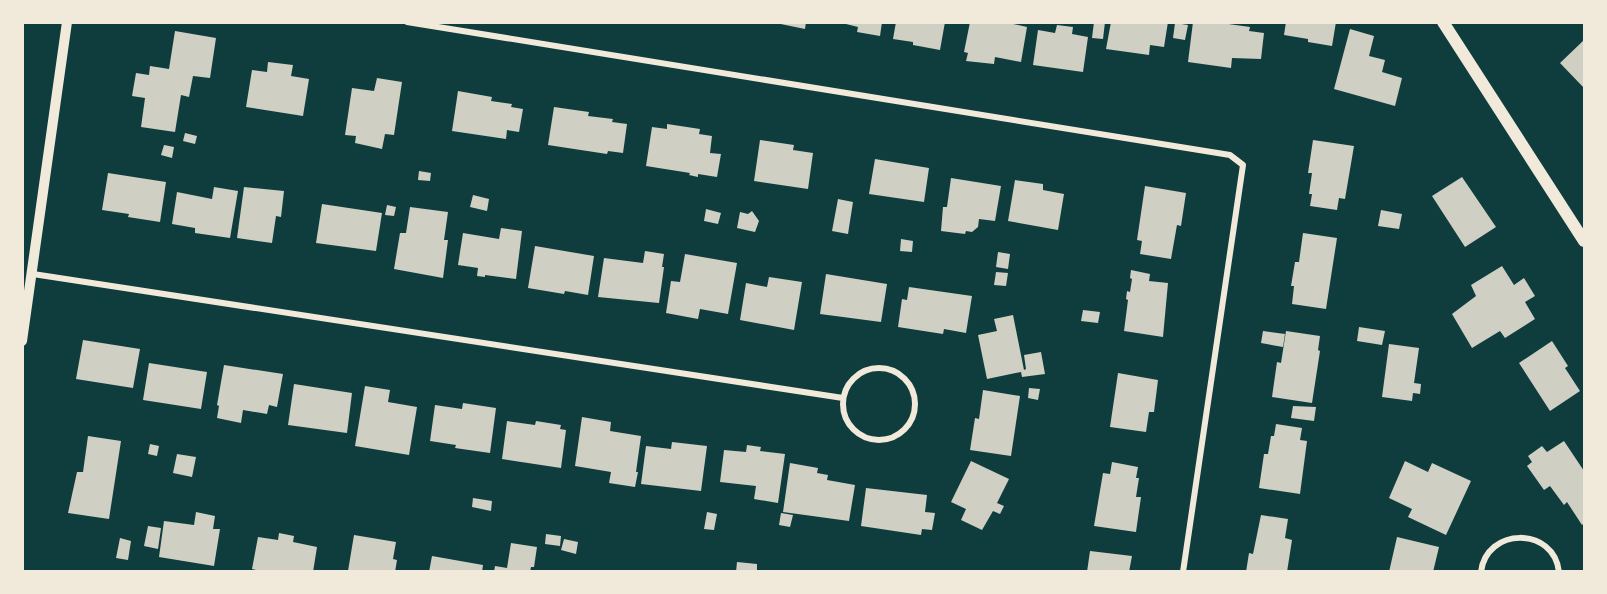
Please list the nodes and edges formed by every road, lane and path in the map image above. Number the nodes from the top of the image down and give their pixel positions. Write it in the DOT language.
graph roads {
  1 [pos="67,22"];
  2 [pos="407,22"];
  3 [pos="1443,22"];
  4 [pos="1584,241"];
  5 [pos="33,274"];
  6 [pos="22,341"];
  7 [pos="843,398"];
  8 [pos="1183,572"];
  9 [pos="1480,572"];
  10 [pos="1559,572"];
  1 -- 5 [label="street"];
  2 -- 8 [label="street"];
  3 -- 4 [label="main road"];
  5 -- 6 [label="street"];
  5 -- 7 [label="street"];
  7 -- 7 [label="street"];
  9 -- 10 [label="street"];
}
